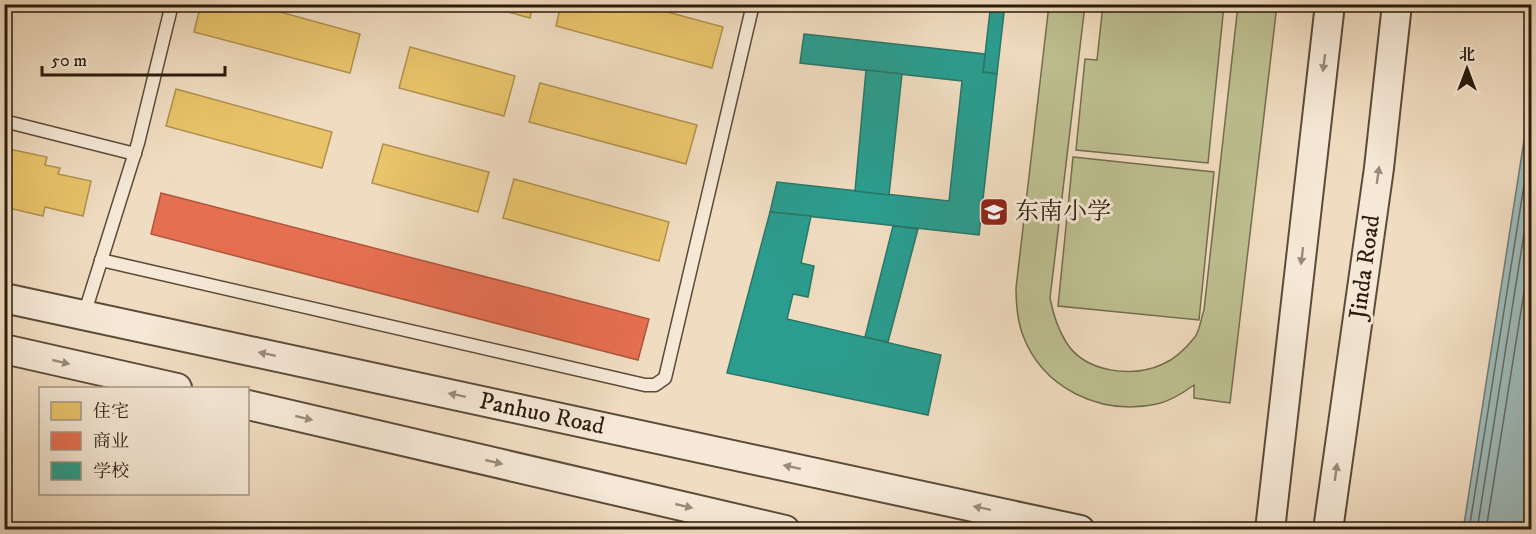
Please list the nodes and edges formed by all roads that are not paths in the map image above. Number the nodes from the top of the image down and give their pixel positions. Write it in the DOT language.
graph roads {
  1 [pos="172,4"];
  2 [pos="753,4"];
  3 [pos="1330,4"];
  4 [pos="1396,4"];
  5 [pos="4,122"];
  6 [pos="135,154"];
  7 [pos="101,261"];
  8 [pos="4,298"];
  9 [pos="84,315"];
  10 [pos="4,349"];
  11 [pos="173,387"];
  12 [pos="249,405"];
  13 [pos="785,530"];
  14 [pos="1080,530"];
  15 [pos="1270,530"];
  16 [pos="1328,530"];
  1 -- 6 [label="lane"];
  2 -- 7 [label="lane"];
  3 -- 15 [label="street, one-way"];
  16 -- 4 [label="street, Jinda Road, one-way"];
  5 -- 6 [label="lane"];
  6 -- 7 [label="lane"];
  7 -- 9 [label="lane"];
  8 -- 9 [label="street, Panhuo Road"];
  14 -- 9 [label="street, Panhuo Road, one-way"];
  10 -- 11 [label="street, one-way"];
  12 -- 13 [label="street, one-way"];
}
